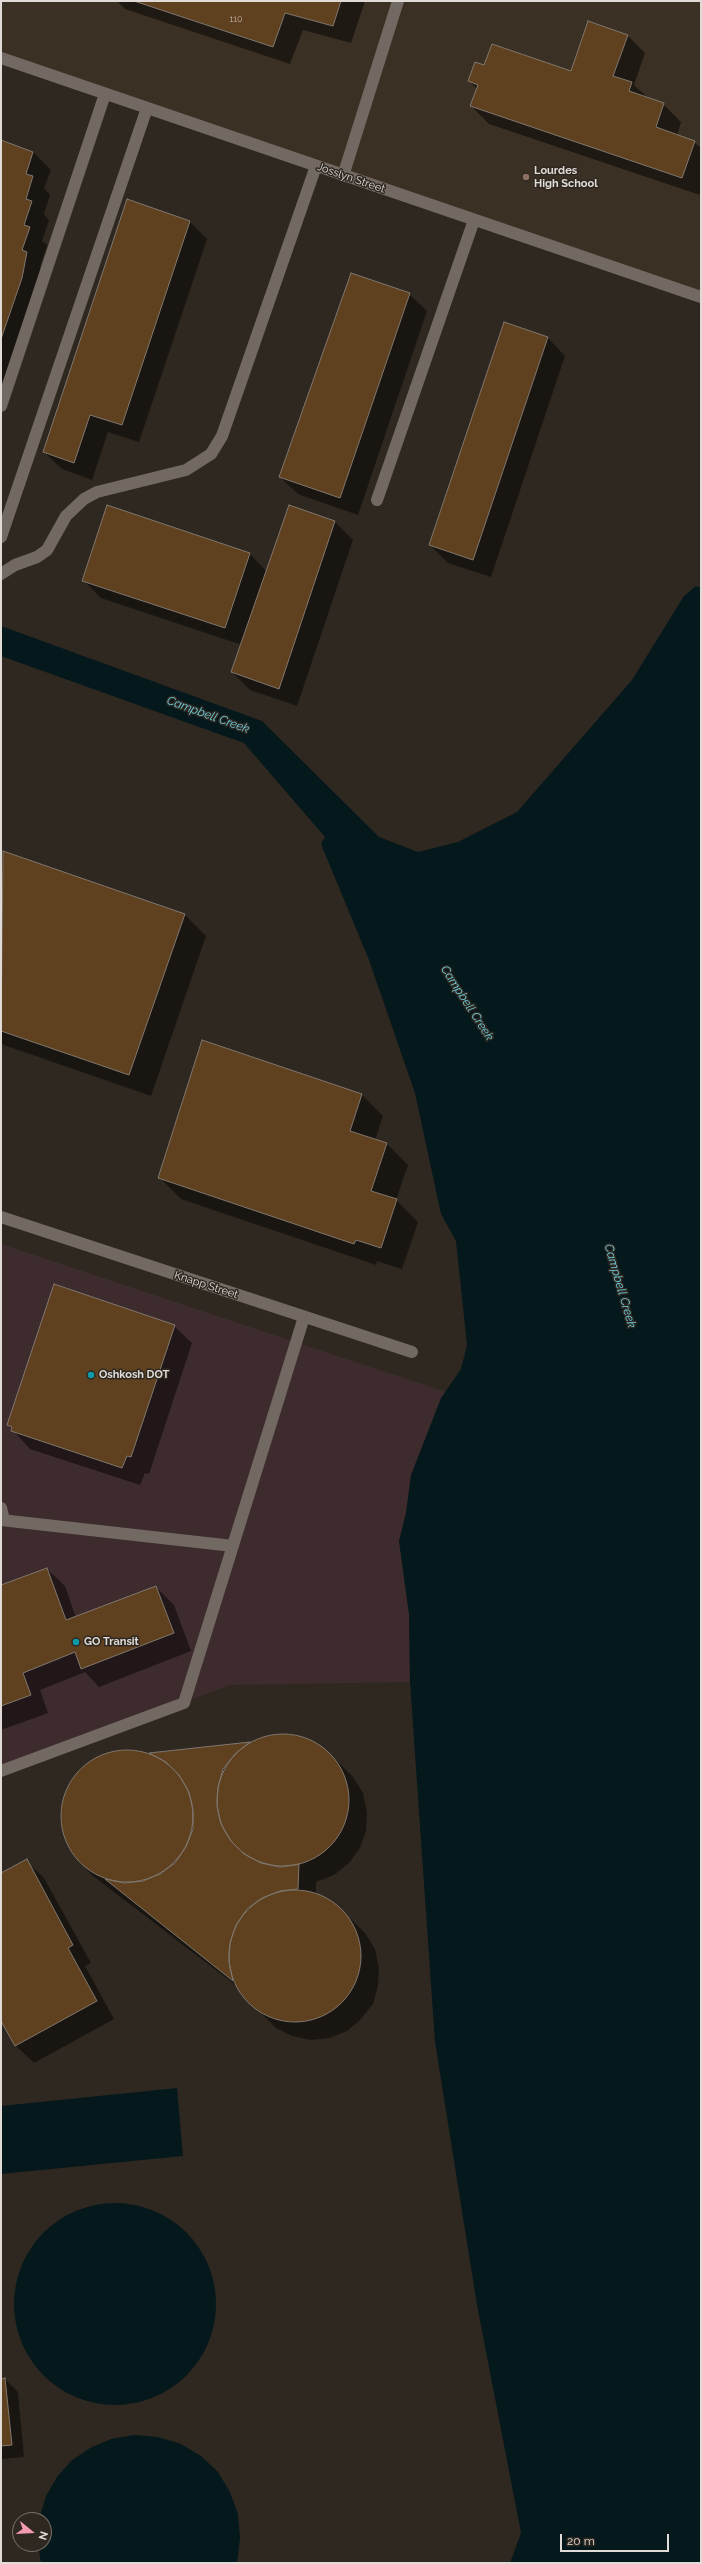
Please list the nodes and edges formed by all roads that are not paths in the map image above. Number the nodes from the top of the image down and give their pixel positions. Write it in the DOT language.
graph roads {
  1 [pos="398,1"];
  2 [pos="1,58"];
  3 [pos="105,94"];
  4 [pos="147,108"];
  5 [pos="316,166"];
  6 [pos="342,176"];
  7 [pos="474,220"];
  8 [pos="701,297"];
  9 [pos="1,406"];
  10 [pos="377,500"];
  11 [pos="1,537"];
  12 [pos="1,574"];
  13 [pos="1,1217"];
  14 [pos="304,1317"];
  15 [pos="412,1352"];
  16 [pos="1,1508"];
  17 [pos="3,1520"];
  18 [pos="233,1546"];
  19 [pos="1,1771"];
  1 -- 6 [label="street"];
  2 -- 3 [label="street, Josslyn Street"];
  3 -- 4 [label="street, Josslyn Street"];
  3 -- 9 [label="street"];
  4 -- 5 [label="street, Josslyn Street"];
  4 -- 11 [label="street"];
  5 -- 6 [label="street, Josslyn Street"];
  5 -- 12 [label="street"];
  6 -- 7 [label="street, Josslyn Street"];
  7 -- 8 [label="street, Josslyn Street"];
  7 -- 10 [label="street"];
  13 -- 14 [label="street, Knapp Street"];
  14 -- 15 [label="street, Knapp Street"];
  14 -- 18 [label="street"];
  16 -- 17 [label="street"];
  17 -- 18 [label="street"];
  18 -- 19 [label="street"];
}
